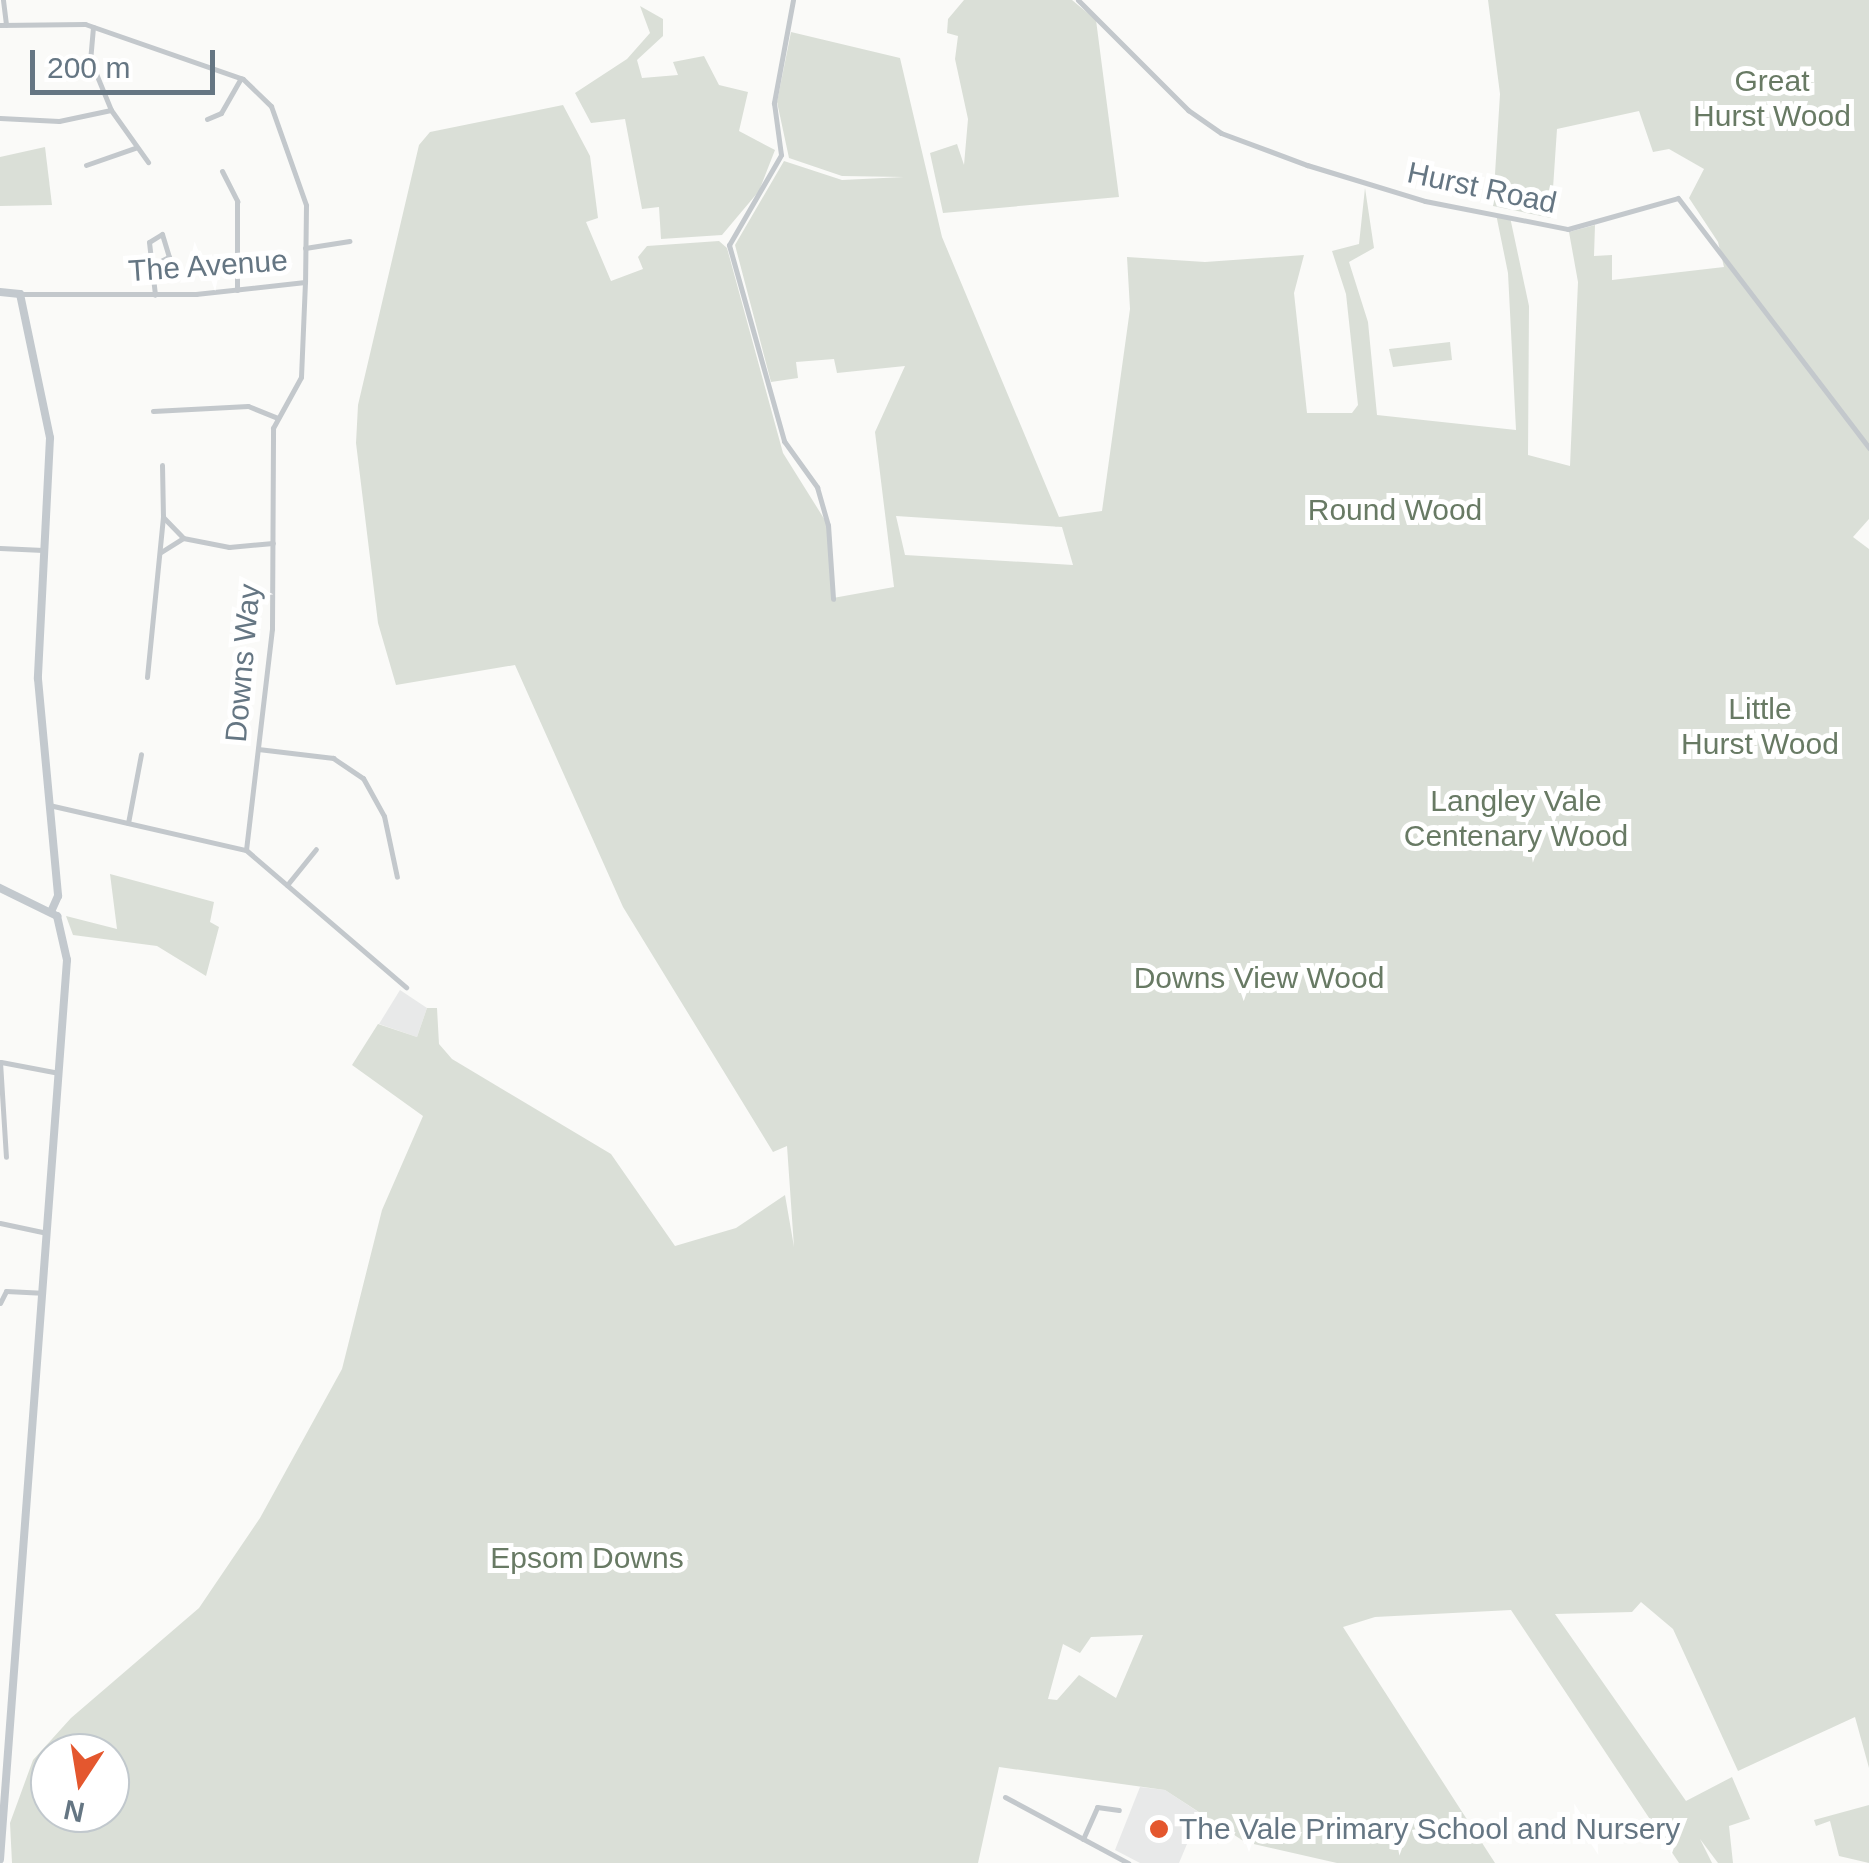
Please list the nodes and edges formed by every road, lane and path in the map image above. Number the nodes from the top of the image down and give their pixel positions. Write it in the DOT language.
graph roads {
  1 [pos="4,0"];
  2 [pos="793,0"];
  3 [pos="1078,0"];
  4 [pos="3,25"];
  5 [pos="94,28"];
  6 [pos="241,78"];
  7 [pos="110,110"];
  8 [pos="0,118"];
  9 [pos="207,119"];
  10 [pos="135,148"];
  11 [pos="148,162"];
  12 [pos="86,165"];
  13 [pos="222,171"];
  14 [pos="349,240"];
  15 [pos="305,248"];
  16 [pos="153,266"];
  17 [pos="304,282"];
  18 [pos="237,290"];
  19 [pos="0,292"];
  20 [pos="20,294"];
  21 [pos="154,296"];
  22 [pos="153,411"];
  23 [pos="277,418"];
  24 [pos="1869,448"];
  25 [pos="162,465"];
  26 [pos="163,517"];
  27 [pos="184,538"];
  28 [pos="274,543"];
  29 [pos="0,548"];
  30 [pos="44,550"];
  31 [pos="161,552"];
  32 [pos="833,599"];
  33 [pos="147,677"];
  34 [pos="258,749"];
  35 [pos="141,754"];
  36 [pos="48,805"];
  37 [pos="128,822"];
  38 [pos="316,849"];
  39 [pos="246,850"];
  40 [pos="397,877"];
  41 [pos="287,884"];
  42 [pos="0,888"];
  43 [pos="51,912"];
  44 [pos="406,986"];
  45 [pos="0,1061"];
  46 [pos="59,1073"];
  47 [pos="6,1157"];
  48 [pos="0,1224"];
  49 [pos="47,1233"];
  50 [pos="41,1293"];
  51 [pos="0,1303"];
  52 [pos="3,1766"];
  53 [pos="1005,1796"];
  54 [pos="1119,1810"];
  55 [pos="1083,1838"];
  56 [pos="0,1860"];
  57 [pos="1128,1863"];
  1 -- 4 [label="street"];
  2 -- 32 [label="street"];
  3 -- 24 [label="street, Hurst Road"];
  4 -- 5 [label="street, The Avenue"];
  5 -- 6 [label="street, The Avenue"];
  5 -- 7 [label="street"];
  6 -- 9 [label="street"];
  6 -- 15 [label="street, The Avenue"];
  7 -- 8 [label="street"];
  7 -- 10 [label="street"];
  10 -- 11 [label="street"];
  10 -- 12 [label="street"];
  13 -- 18 [label="street"];
  14 -- 15 [label="street"];
  15 -- 17 [label="street, The Avenue"];
  16 -- 16 [label="street"];
  16 -- 21 [label="street"];
  17 -- 18 [label="street, The Avenue"];
  17 -- 23 [label="street, Downs Way"];
  18 -- 21 [label="street, The Avenue"];
  19 -- 20 [label="main road, The Avenue"];
  20 -- 21 [label="street, The Avenue"];
  20 -- 30 [label="main road"];
  22 -- 23 [label="street"];
  23 -- 28 [label="street, Downs Way"];
  25 -- 26 [label="street"];
  26 -- 27 [label="street"];
  26 -- 31 [label="street"];
  27 -- 28 [label="street"];
  27 -- 31 [label="street"];
  28 -- 34 [label="street, Downs Way"];
  29 -- 30 [label="street"];
  30 -- 36 [label="main road"];
  31 -- 33 [label="street"];
  34 -- 39 [label="street, Downs Way"];
  34 -- 40 [label="street"];
  35 -- 37 [label="street"];
  36 -- 37 [label="street"];
  36 -- 43 [label="main road"];
  37 -- 39 [label="street"];
  38 -- 41 [label="street"];
  39 -- 41 [label="street"];
  41 -- 44 [label="street"];
  42 -- 43 [label="main road"];
  43 -- 46 [label="main road"];
  45 -- 46 [label="street"];
  45 -- 47 [label="street"];
  46 -- 49 [label="main road"];
  48 -- 49 [label="street"];
  49 -- 50 [label="main road"];
  50 -- 51 [label="street"];
  50 -- 52 [label="main road"];
  52 -- 56 [label="main road"];
  53 -- 55 [label="street"];
  54 -- 55 [label="street"];
  55 -- 57 [label="street"];
}
